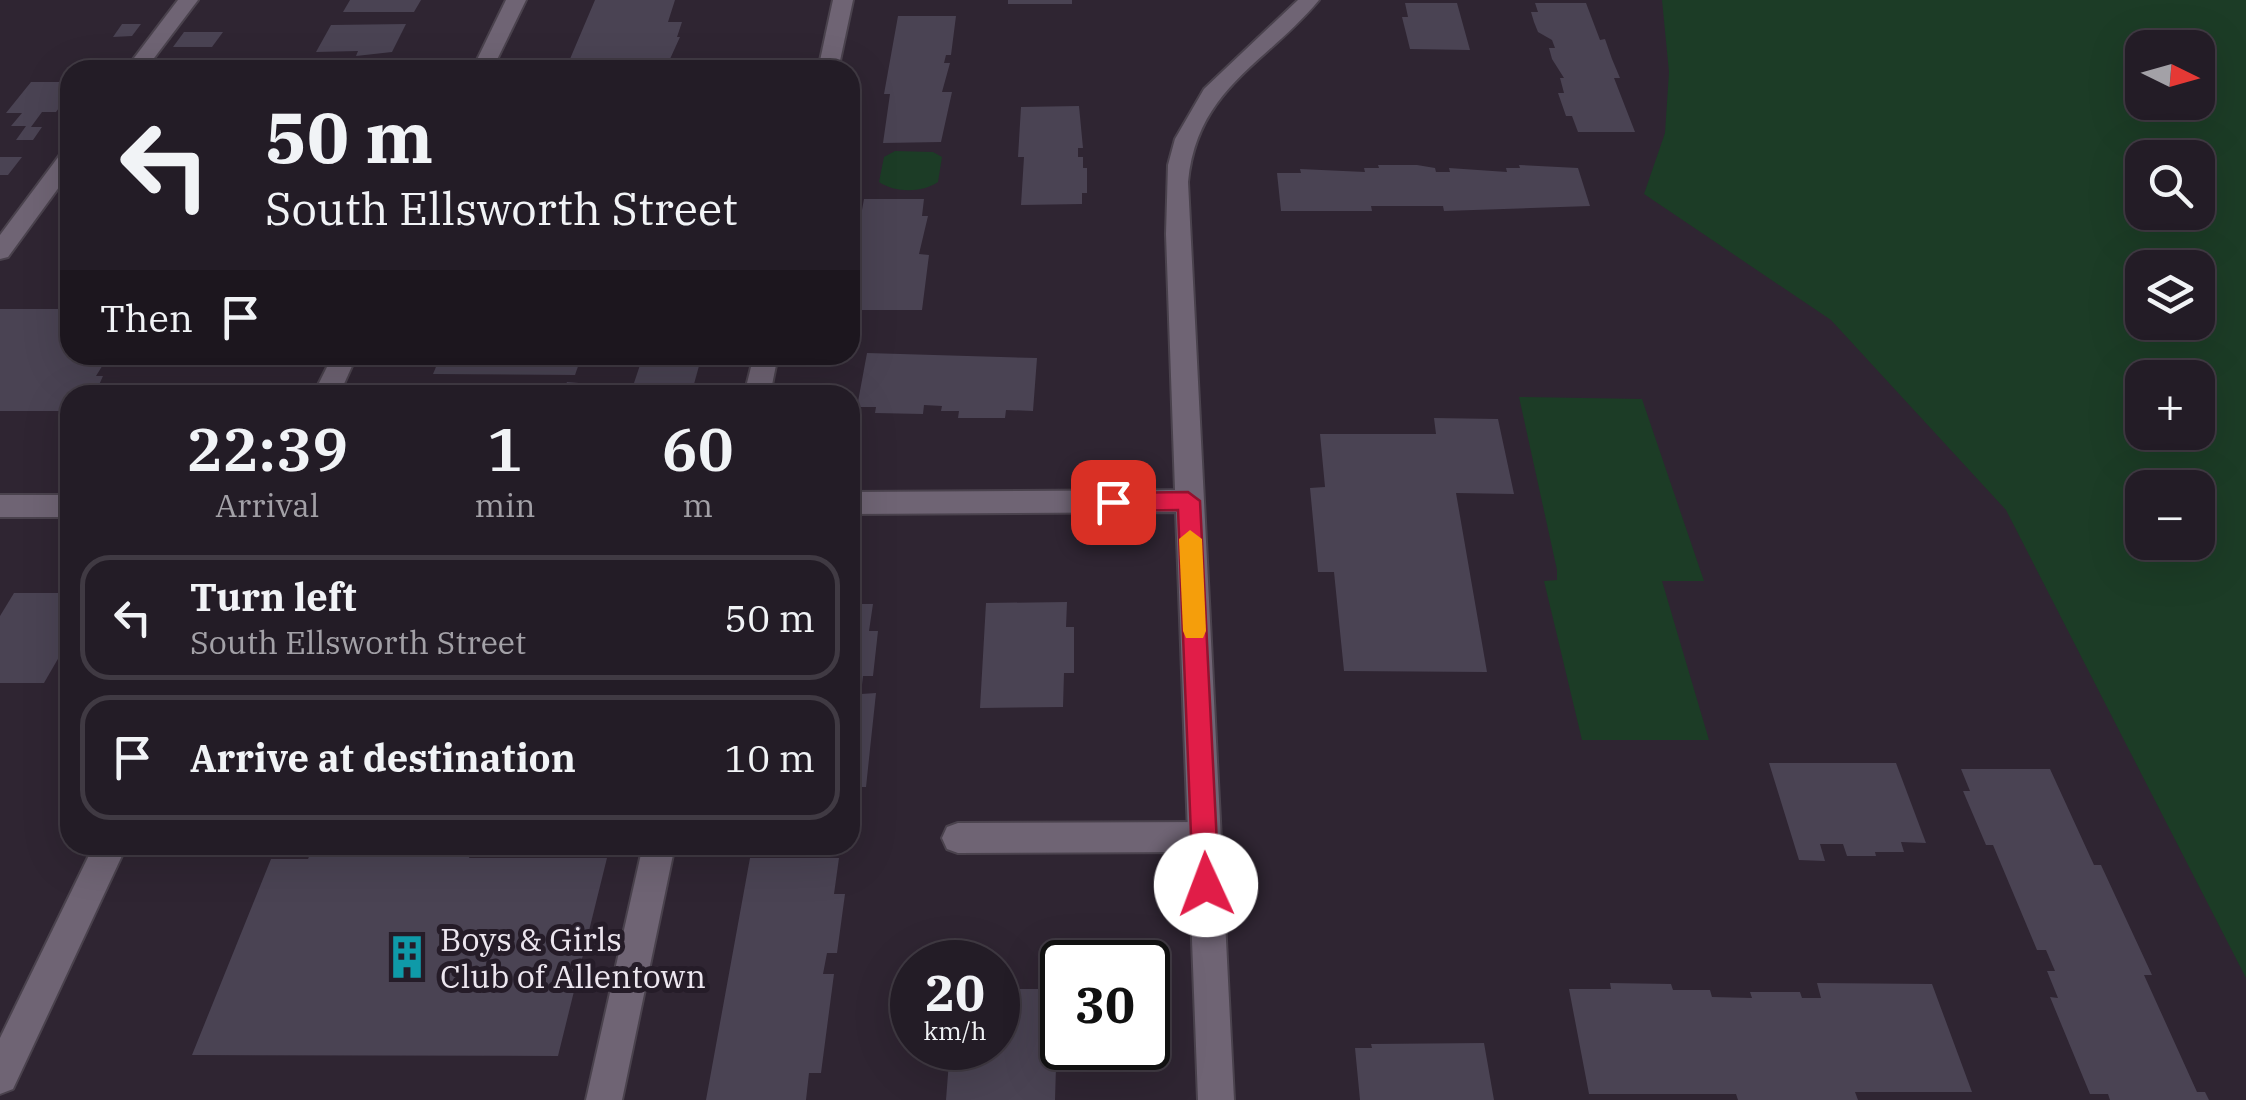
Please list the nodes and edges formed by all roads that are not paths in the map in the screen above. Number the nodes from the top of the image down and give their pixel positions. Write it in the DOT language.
graph roads {
  1 [pos="188,0"];
  2 [pos="516,0"];
  3 [pos="843,0"];
  4 [pos="1310,0"];
  5 [pos="143,60"];
  6 [pos="487,60"];
  7 [pos="830,60"];
  8 [pos="60,171"];
  9 [pos="0,251"];
  10 [pos="1188,501"];
  11 [pos="860,503"];
  12 [pos="0,506"];
  13 [pos="60,506"];
  14 [pos="1204,837"];
  15 [pos="958,838"];
  16 [pos="106,855"];
  17 [pos="657,855"];
  18 [pos="0,1076"];
  19 [pos="604,1100"];
  20 [pos="1216,1100"];
  1 -- 5 [label="street"];
  2 -- 6 [label="street"];
  3 -- 7 [label="street"];
  4 -- 10 [label="street"];
  8 -- 9 [label="street"];
  10 -- 11 [label="street"];
  10 -- 14 [label="street"];
  12 -- 13 [label="street"];
  14 -- 15 [label="street"];
  14 -- 20 [label="street"];
  16 -- 18 [label="street"];
  17 -- 19 [label="street"];
}
